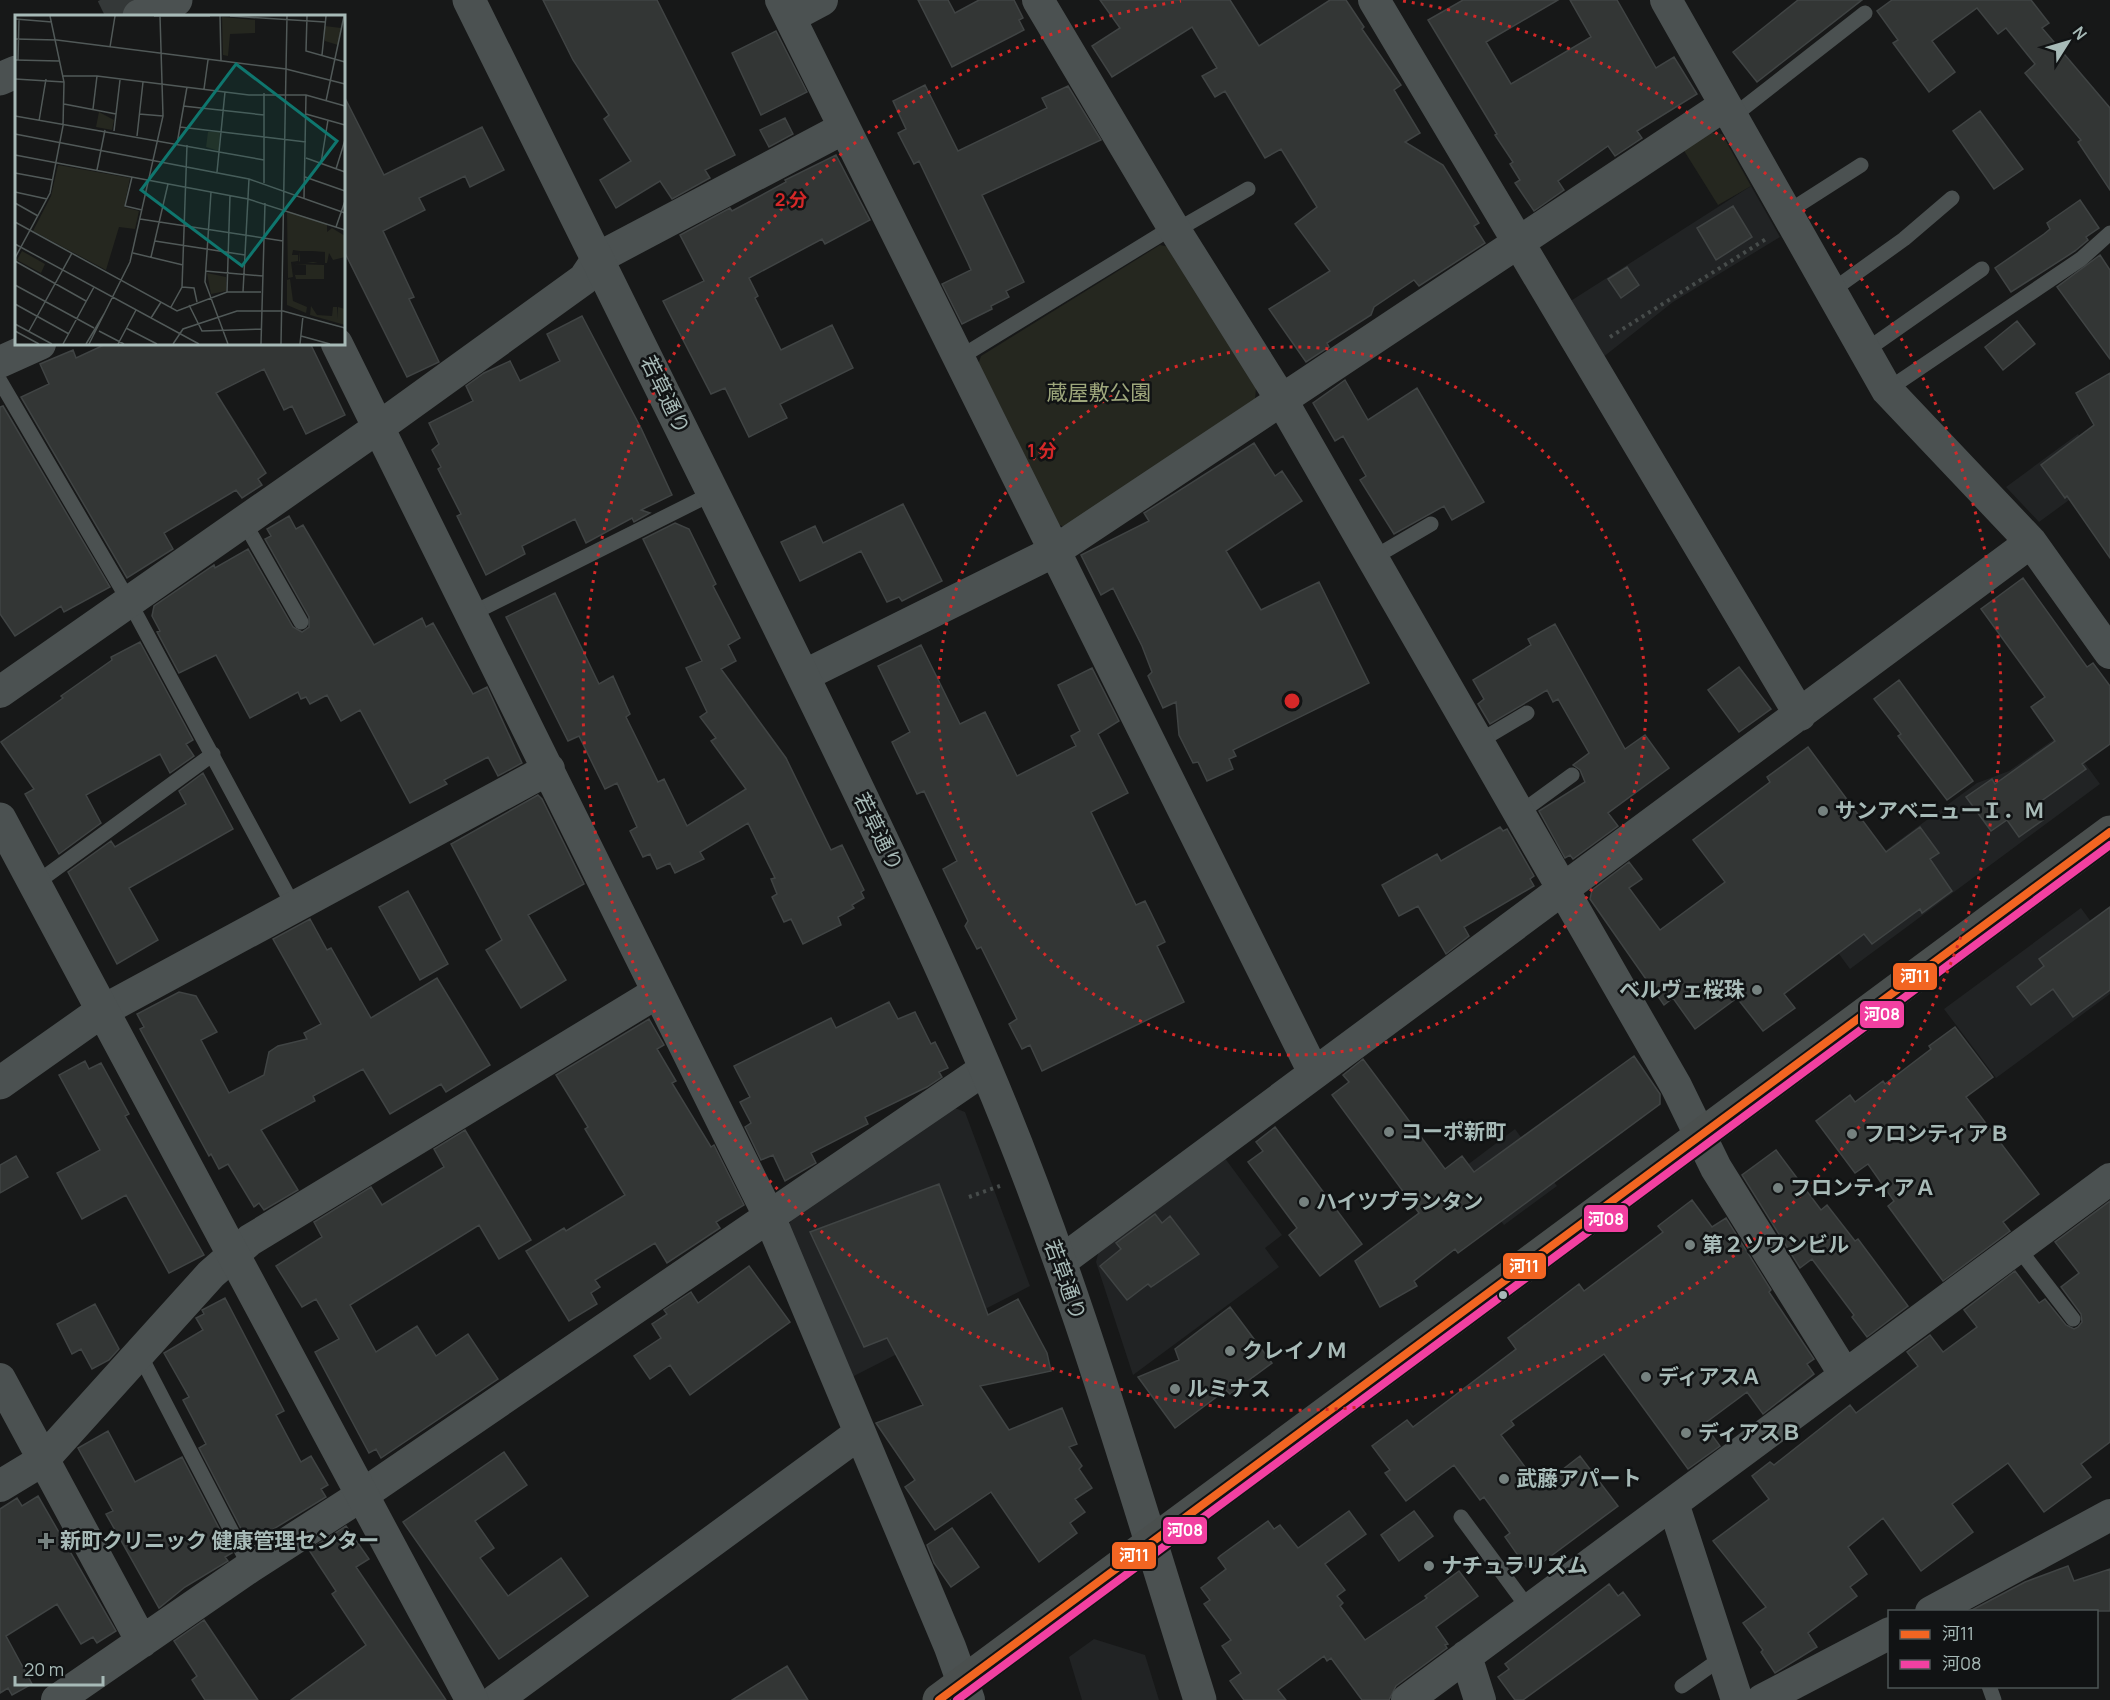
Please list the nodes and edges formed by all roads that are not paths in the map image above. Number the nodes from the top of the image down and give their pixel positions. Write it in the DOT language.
graph roads {
  1 [pos="470,0"];
  2 [pos="822,0"];
  3 [pos="1038,0"];
  4 [pos="1374,0"];
  5 [pos="1666,0"];
  6 [pos="173,5"];
  7 [pos="786,9"];
  8 [pos="1865,14"];
  9 [pos="142,15"];
  10 [pos="15,72"];
  11 [pos="0,79"];
  12 [pos="1729,111"];
  13 [pos="844,128"];
  14 [pos="1861,165"];
  15 [pos="1248,189"];
  16 [pos="1952,198"];
  17 [pos="1789,218"];
  18 [pos="1173,227"];
  19 [pos="2110,233"];
  20 [pos="1517,242"];
  21 [pos="598,258"];
  22 [pos="1982,268"];
  23 [pos="1830,292"];
  24 [pos="38,345"];
  25 [pos="338,345"];
  26 [pos="1865,351"];
  27 [pos="958,358"];
  28 [pos="0,362"];
  29 [pos="0,381"];
  30 [pos="1887,390"];
  31 [pos="1281,399"];
  32 [pos="379,427"];
  33 [pos="712,493"];
  34 [pos="244,522"];
  35 [pos="1431,524"];
  36 [pos="2031,542"];
  37 [pos="1053,552"];
  38 [pos="1373,558"];
  39 [pos="130,603"];
  40 [pos="471,614"];
  41 [pos="301,622"];
  42 [pos="2110,653"];
  43 [pos="804,676"];
  44 [pos="0,692"];
  45 [pos="1527,713"];
  46 [pos="1800,715"];
  47 [pos="1478,742"];
  48 [pos="213,754"];
  49 [pos="549,769"];
  50 [pos="1572,775"];
  51 [pos="1520,813"];
  52 [pos="0,819"];
  53 [pos="2110,832"];
  54 [pos="35,884"];
  55 [pos="1564,889"];
  56 [pos="294,907"];
  57 [pos="658,992"];
  58 [pos="102,1011"];
  59 [pos="985,1069"];
  60 [pos="1314,1073"];
  61 [pos="0,1083"];
  62 [pos="1701,1135"];
  63 [pos="2110,1179"];
  64 [pos="769,1216"];
  65 [pos="2018,1248"];
  66 [pos="232,1254"];
  67 [pos="1060,1262"];
  68 [pos="2073,1319"];
  69 [pos="140,1355"];
  70 [pos="1845,1375"];
  71 [pos="0,1379"];
  72 [pos="860,1432"];
  73 [pos="43,1460"];
  74 [pos="0,1486"];
  75 [pos="362,1495"];
  76 [pos="1673,1503"];
  77 [pos="2110,1515"];
  78 [pos="1461,1517"];
  79 [pos="1151,1543"];
  80 [pos="250,1567"];
  81 [pos="1950,1607"];
  82 [pos="1529,1609"];
  83 [pos="1888,1634"];
  84 [pos="142,1642"];
  85 [pos="1466,1656"];
  86 [pos="1723,1657"];
  87 [pos="1682,1686"];
  88 [pos="957,1694"];
  89 [pos="57,1700"];
  90 [pos="472,1700"];
  91 [pos="496,1700"];
  92 [pos="1200,1700"];
  93 [pos="1407,1700"];
  94 [pos="1480,1700"];
  95 [pos="1737,1700"];
  96 [pos="1762,1700"];
  1 -- 21 [label="street, 若草通り"];
  2 -- 7 [label="street"];
  3 -- 18 [label="street"];
  4 -- 20 [label="street"];
  5 -- 12 [label="street"];
  6 -- 9 [label="street"];
  7 -- 13 [label="street"];
  8 -- 12 [label="lane"];
  10 -- 11 [label="street"];
  12 -- 17 [label="street"];
  12 -- 20 [label="street"];
  13 -- 21 [label="street"];
  13 -- 27 [label="street"];
  14 -- 17 [label="lane"];
  15 -- 18 [label="lane"];
  16 -- 23 [label="lane"];
  17 -- 23 [label="street"];
  18 -- 27 [label="lane"];
  18 -- 31 [label="street"];
  19 -- 30 [label="lane"];
  20 -- 31 [label="street"];
  20 -- 46 [label="street"];
  21 -- 32 [label="street"];
  21 -- 33 [label="street, 若草通り"];
  22 -- 26 [label="lane"];
  23 -- 26 [label="street"];
  24 -- 28 [label="street"];
  25 -- 32 [label="street"];
  26 -- 30 [label="street"];
  27 -- 37 [label="street"];
  29 -- 39 [label="lane"];
  30 -- 36 [label="street"];
  31 -- 37 [label="street"];
  31 -- 38 [label="street"];
  32 -- 34 [label="street"];
  32 -- 40 [label="street"];
  33 -- 40 [label="lane"];
  33 -- 43 [label="street, 若草通り"];
  34 -- 39 [label="street"];
  34 -- 41 [label="lane"];
  35 -- 38 [label="lane"];
  36 -- 42 [label="street"];
  36 -- 46 [label="street"];
  37 -- 43 [label="street"];
  37 -- 60 [label="street"];
  38 -- 47 [label="street"];
  39 -- 44 [label="street"];
  39 -- 48 [label="lane"];
  40 -- 49 [label="street"];
  43 -- 59 [label="street, 若草通り"];
  45 -- 47 [label="lane"];
  46 -- 55 [label="street"];
  47 -- 51 [label="street"];
  48 -- 54 [label="lane"];
  48 -- 56 [label="lane"];
  49 -- 56 [label="street"];
  49 -- 57 [label="street"];
  50 -- 51 [label="lane"];
  51 -- 55 [label="street"];
  52 -- 54 [label="street"];
  53 -- 62 [label="main road"];
  54 -- 58 [label="street"];
  55 -- 60 [label="street"];
  55 -- 62 [label="street"];
  56 -- 58 [label="street"];
  57 -- 64 [label="street"];
  57 -- 66 [label="street"];
  58 -- 61 [label="street"];
  58 -- 66 [label="street"];
  59 -- 64 [label="street"];
  59 -- 67 [label="street, 若草通り"];
  60 -- 67 [label="street"];
  62 -- 70 [label="street"];
  62 -- 79 [label="main road"];
  63 -- 65 [label="street"];
  64 -- 72 [label="street"];
  64 -- 75 [label="street"];
  65 -- 68 [label="lane"];
  65 -- 70 [label="street"];
  66 -- 69 [label="street"];
  66 -- 75 [label="street"];
  67 -- 79 [label="street, 若草通り"];
  69 -- 73 [label="street"];
  69 -- 80 [label="lane"];
  70 -- 76 [label="street"];
  71 -- 73 [label="street"];
  72 -- 88 [label="street"];
  72 -- 91 [label="street"];
  73 -- 74 [label="street"];
  73 -- 84 [label="street"];
  75 -- 80 [label="street"];
  75 -- 90 [label="street"];
  76 -- 82 [label="street"];
  76 -- 86 [label="street"];
  77 -- 81 [label="street"];
  78 -- 82 [label="lane"];
  79 -- 88 [label="main road"];
  79 -- 92 [label="street, 若草通り"];
  80 -- 84 [label="street"];
  82 -- 85 [label="street"];
  83 -- 96 [label="street"];
  84 -- 89 [label="street"];
  85 -- 93 [label="street"];
  85 -- 94 [label="street"];
  86 -- 87 [label="lane"];
  86 -- 95 [label="street"];
}
